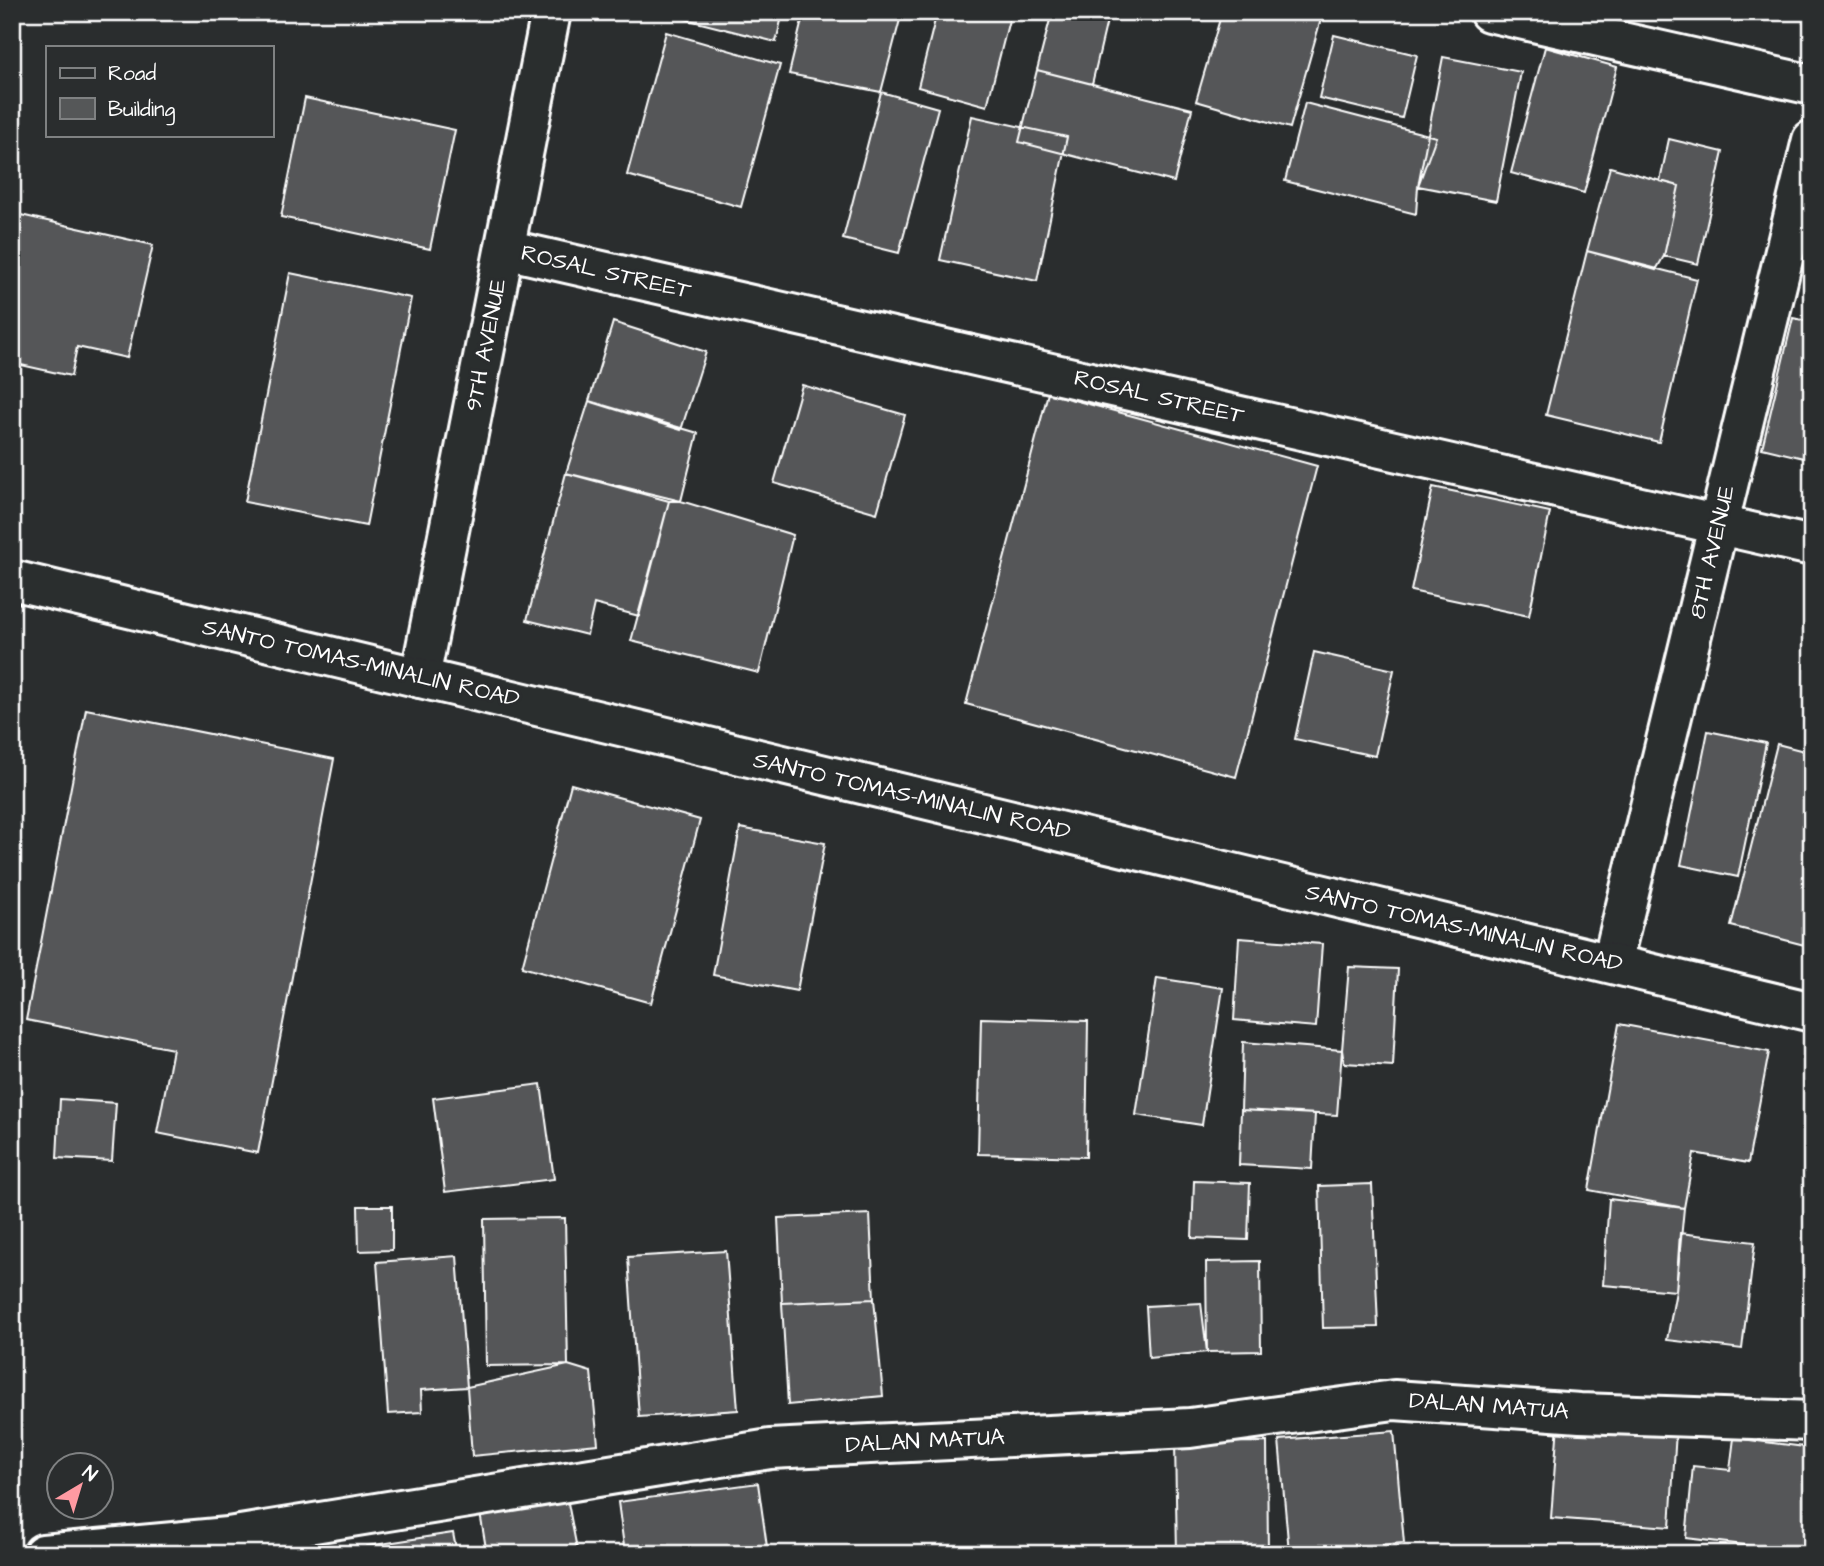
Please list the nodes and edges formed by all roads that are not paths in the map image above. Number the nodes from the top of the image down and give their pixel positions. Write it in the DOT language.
graph roads {
  1 [pos="551,12"];
  2 [pos="1489,12"];
  3 [pos="1812,85"];
  4 [pos="1812,140"];
  5 [pos="505,249"];
  6 [pos="1718,525"];
  7 [pos="1812,546"];
  8 [pos="12,580"];
  9 [pos="420,678"];
  10 [pos="1612,963"];
  11 [pos="1812,1012"];
  12 [pos="1812,1421"];
  13 [pos="43,1554"];
  1 -- 5 [label="street, 9TH AVENUE"];
  2 -- 3 [label="street"];
  4 -- 6 [label="street, 8TH AVENUE"];
  5 -- 6 [label="street, ROSAL STREET"];
  5 -- 9 [label="street, 9TH AVENUE"];
  6 -- 7 [label="street, ROSAL STREET"];
  6 -- 10 [label="street, 8TH AVENUE"];
  8 -- 9 [label="street, SANTO TOMAS-MINALIN ROAD"];
  9 -- 10 [label="street, SANTO TOMAS-MINALIN ROAD"];
  10 -- 11 [label="street, SANTO TOMAS-MINALIN ROAD"];
  12 -- 13 [label="street, DALAN MATUA"];
}
